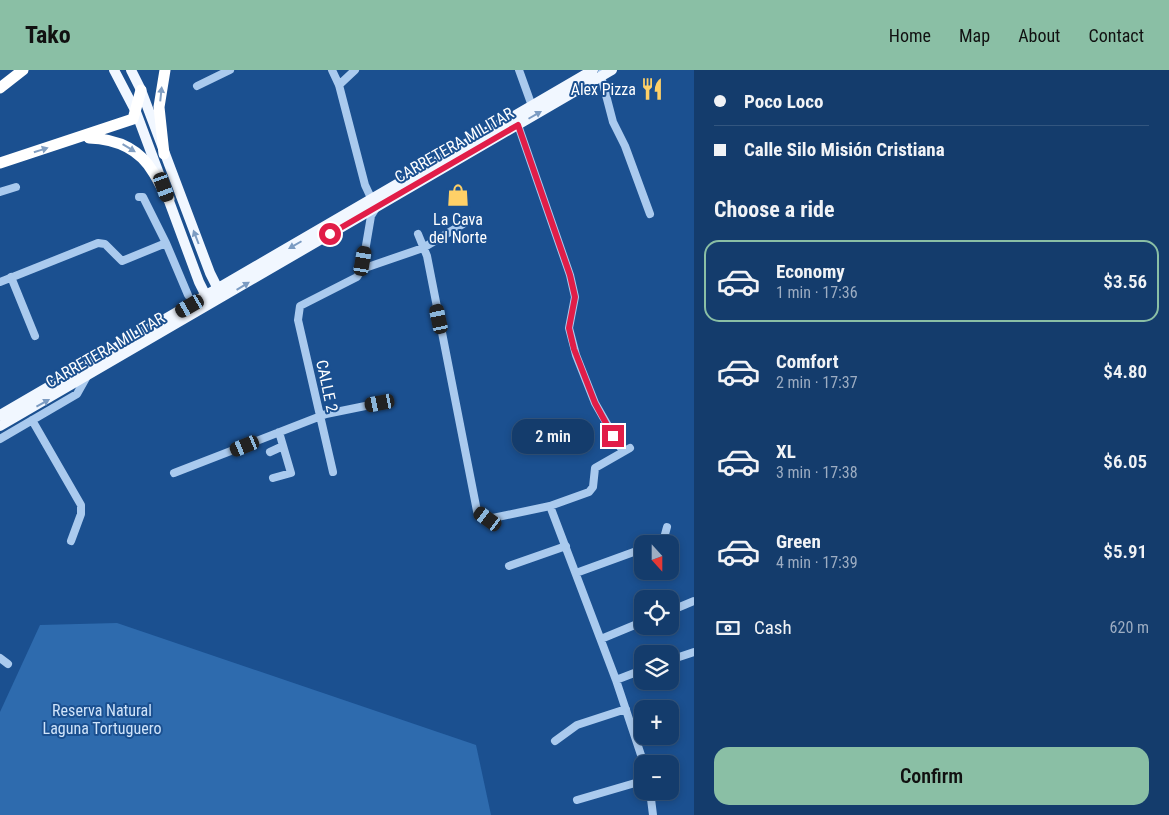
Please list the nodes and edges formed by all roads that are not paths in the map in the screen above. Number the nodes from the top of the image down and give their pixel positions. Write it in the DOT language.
graph roads {
  1 [pos="23,70"];
  2 [pos="114,70"];
  3 [pos="130,70"];
  4 [pos="165,70"];
  5 [pos="230,70"];
  6 [pos="332,70"];
  7 [pos="355,70"];
  8 [pos="519,70"];
  9 [pos="612,70"];
  10 [pos="599,72"];
  11 [pos="339,85"];
  12 [pos="197,86"];
  13 [pos="0,88"];
  14 [pos="141,90"];
  15 [pos="532,106"];
  16 [pos="136,112"];
  17 [pos="518,125"];
  18 [pos="83,137"];
  19 [pos="164,154"];
  20 [pos="0,164"];
  21 [pos="16,187"];
  22 [pos="0,192"];
  23 [pos="139,197"];
  24 [pos="168,199"];
  25 [pos="374,203"];
  26 [pos="650,214"];
  27 [pos="463,224"];
  28 [pos="418,234"];
  29 [pos="166,243"];
  30 [pos="423,248"];
  31 [pos="362,269"];
  32 [pos="11,277"];
  33 [pos="0,282"];
  34 [pos="221,294"];
  35 [pos="188,295"];
  36 [pos="208,301"];
  37 [pos="35,336"];
  38 [pos="86,378"];
  39 [pos="380,403"];
  40 [pos="0,416"];
  41 [pos="319,416"];
  42 [pos="32,420"];
  43 [pos="0,426"];
  44 [pos="279,432"];
  45 [pos="0,439"];
  46 [pos="283,446"];
  47 [pos="270,452"];
  48 [pos="333,472"];
  49 [pos="174,473"];
  50 [pos="272,478"];
  51 [pos="550,506"];
  52 [pos="666,527"];
  53 [pos="665,535"];
  54 [pos="71,541"];
  55 [pos="566,546"];
  56 [pos="634,553"];
  57 [pos="509,566"];
  58 [pos="576,573"];
  59 [pos="694,601"];
  60 [pos="679,607"];
  61 [pos="634,625"];
  62 [pos="601,639"];
  63 [pos="694,652"];
  64 [pos="679,657"];
  65 [pos="0,658"];
  66 [pos="8,664"];
  67 [pos="634,673"];
  68 [pos="616,680"];
  69 [pos="626,709"];
  70 [pos="555,741"];
  71 [pos="641,755"];
  72 [pos="634,783"];
  73 [pos="577,800"];
  74 [pos="651,800"];
  75 [pos="653,815"];
  1 -- 13 [label="highway"];
  2 -- 16 [label="main road"];
  3 -- 14 [label="main road"];
  19 -- 4 [label="highway, one-way"];
  5 -- 12 [label="street"];
  6 -- 11 [label="street"];
  7 -- 11 [label="street"];
  8 -- 15 [label="street"];
  9 -- 10 [label="main road, CARRETERA MILITAR"];
  10 -- 15 [label="main road, CARRETERA MILITAR"];
  17 -- 10 [label="main road, CARRETERA MILITAR, one-way"];
  10 -- 26 [label="street"];
  11 -- 25 [label="street"];
  14 -- 16 [label="highway"];
  14 -- 19 [label="main road"];
  15 -- 25 [label="main road, CARRETERA MILITAR"];
  16 -- 18 [label="highway"];
  16 -- 24 [label="main road"];
  17 -- 25 [label="main road, CARRETERA MILITAR"];
  17 -- 51 [label="street"];
  20 -- 18 [label="highway, one-way"];
  18 -- 24 [label="highway, one-way"];
  34 -- 19 [label="main road, one-way"];
  21 -- 22 [label="street"];
  23 -- 29 [label="street"];
  24 -- 36 [label="main road"];
  25 -- 31 [label="street"];
  25 -- 34 [label="main road, CARRETERA MILITAR"];
  27 -- 30 [label="street"];
  28 -- 30 [label="street"];
  29 -- 32 [label="street"];
  29 -- 35 [label="street"];
  30 -- 31 [label="street"];
  30 -- 51 [label="street"];
  31 -- 41 [label="street, CALLE 2"];
  32 -- 33 [label="street"];
  32 -- 37 [label="street"];
  34 -- 36 [label="main road, CARRETERA MILITAR"];
  36 -- 38 [label="main road, CARRETERA MILITAR"];
  36 -- 40 [label="main road, CARRETERA MILITAR"];
  38 -- 42 [label="street"];
  43 -- 38 [label="main road, CARRETERA MILITAR, one-way"];
  39 -- 41 [label="street"];
  41 -- 44 [label="street"];
  41 -- 48 [label="street, CALLE 2"];
  42 -- 45 [label="street"];
  42 -- 54 [label="street"];
  44 -- 46 [label="street"];
  44 -- 49 [label="street"];
  46 -- 47 [label="street"];
  46 -- 50 [label="street"];
  51 -- 55 [label="street"];
  52 -- 53 [label="street"];
  55 -- 57 [label="street"];
  55 -- 58 [label="street"];
  56 -- 58 [label="street"];
  58 -- 62 [label="street"];
  59 -- 60 [label="street"];
  61 -- 62 [label="street"];
  62 -- 68 [label="street"];
  63 -- 64 [label="street"];
  65 -- 66 [label="street"];
  67 -- 68 [label="street"];
  68 -- 69 [label="street"];
  69 -- 70 [label="street"];
  69 -- 71 [label="street"];
  72 -- 73 [label="street"];
  74 -- 75 [label="street"];
}
